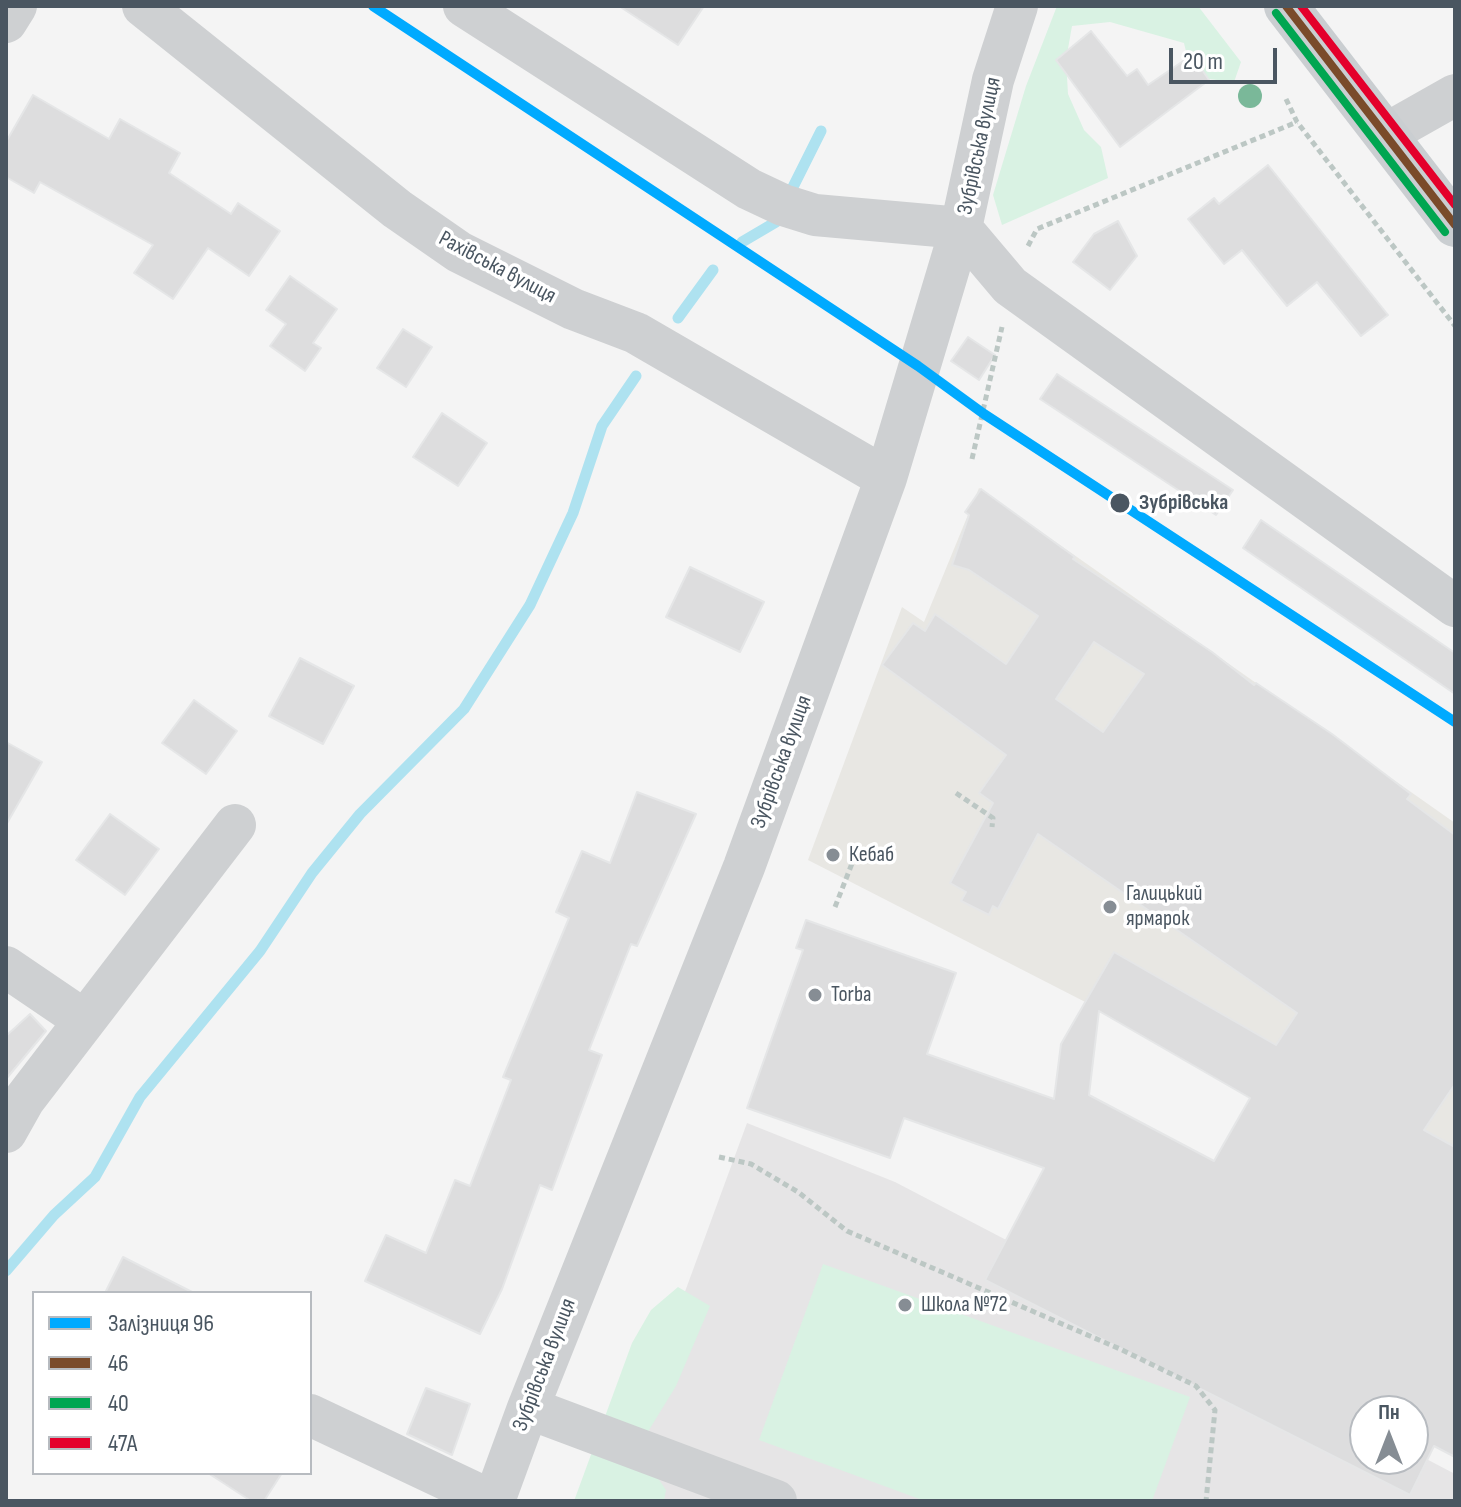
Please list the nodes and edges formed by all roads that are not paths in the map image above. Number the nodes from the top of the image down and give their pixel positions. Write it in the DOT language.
graph roads {
  1 [pos="16,6"];
  2 [pos="143,6"];
  3 [pos="464,6"];
  4 [pos="1017,6"];
  5 [pos="1294,8"];
  6 [pos="6,22"];
  7 [pos="1455,95"];
  8 [pos="1386,134"];
  9 [pos="1455,225"];
  10 [pos="961,228"];
  11 [pos="886,478"];
  12 [pos="1455,606"];
  13 [pos="235,825"];
  14 [pos="6,967"];
  15 [pos="84,1020"];
  16 [pos="6,1132"];
  17 [pos="528,1408"];
  18 [pos="312,1416"];
  19 [pos="493,1501"];
  20 [pos="776,1501"];
  1 -- 6 [label="street"];
  2 -- 11 [label="street, Рахівська вулиця"];
  3 -- 10 [label="street"];
  4 -- 10 [label="street, Зубрівська вулиця"];
  5 -- 8 [label="main road"];
  7 -- 8 [label="street"];
  8 -- 9 [label="main road"];
  10 -- 11 [label="street, Зубрівська вулиця"];
  10 -- 12 [label="street"];
  11 -- 17 [label="street, Зубрівська вулиця"];
  13 -- 15 [label="street"];
  14 -- 15 [label="street"];
  15 -- 16 [label="street"];
  17 -- 19 [label="street, Зубрівська вулиця"];
  17 -- 20 [label="street"];
  18 -- 19 [label="street, Зубрівська вулиця"];
}
